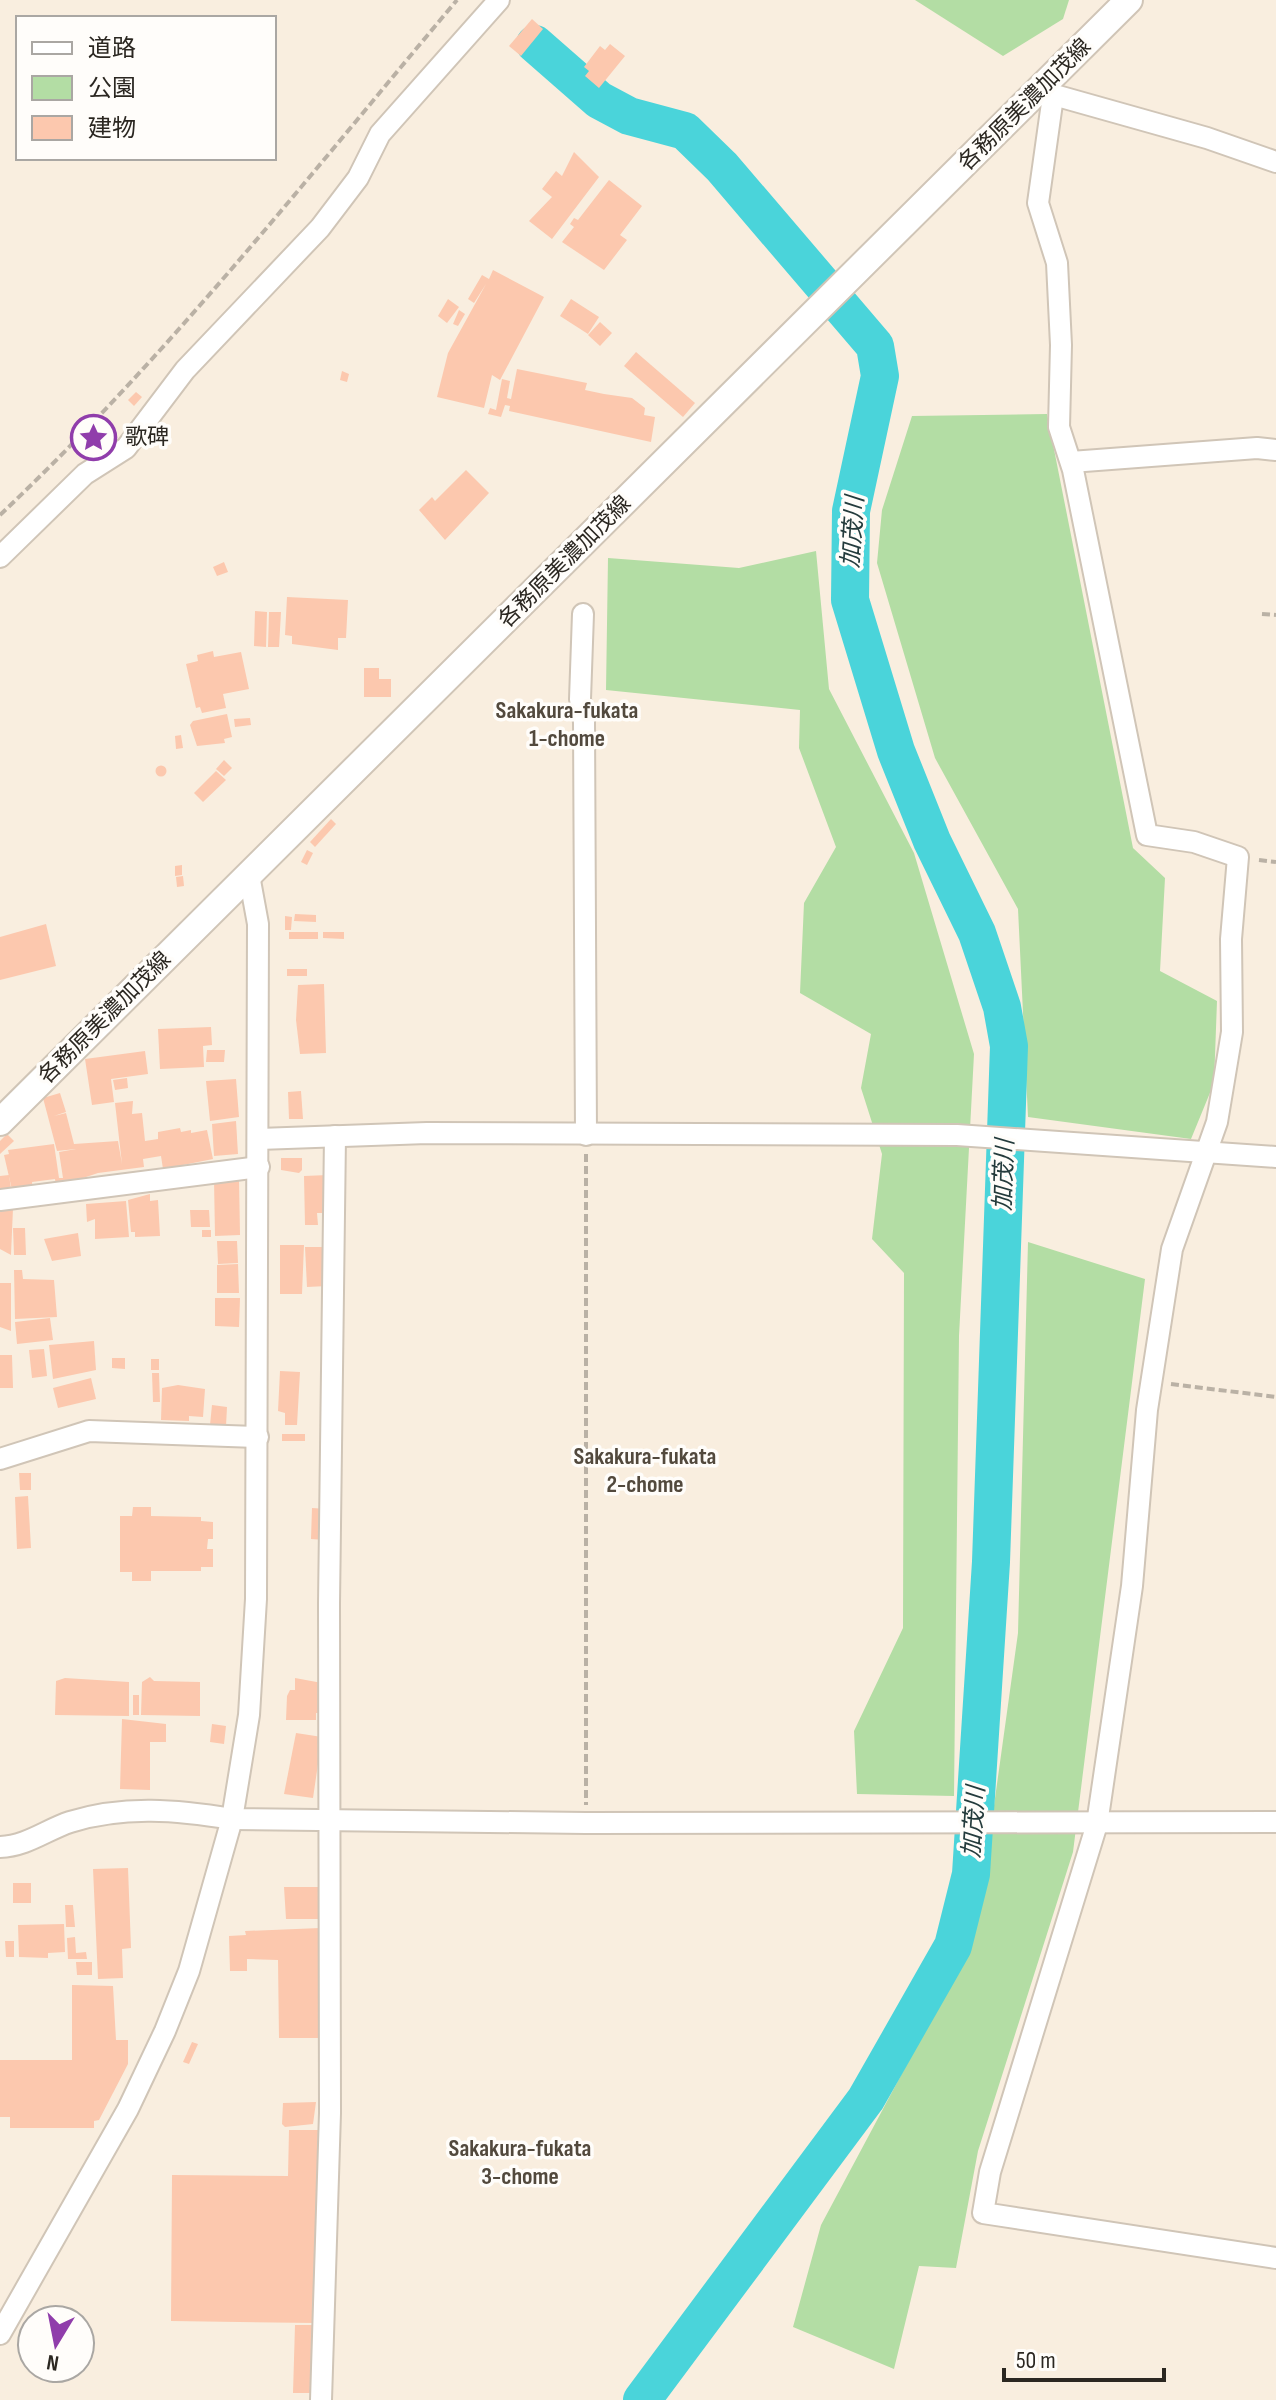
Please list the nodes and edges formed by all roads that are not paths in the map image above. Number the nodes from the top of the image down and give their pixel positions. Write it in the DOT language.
graph roads {
  1 [pos="499,0"];
  2 [pos="1129,0"];
  3 [pos="1047,93"];
  4 [pos="1276,162"];
  5 [pos="1276,450"];
  6 [pos="1071,462"];
  7 [pos="0,557"];
  8 [pos="583,614"];
  9 [pos="249,875"];
  10 [pos="0,1122"];
  11 [pos="586,1135"];
  12 [pos="335,1136"];
  13 [pos="259,1139"];
  14 [pos="1207,1152"];
  15 [pos="1276,1157"];
  16 [pos="259,1167"];
  17 [pos="0,1200"];
  18 [pos="258,1437"];
  19 [pos="0,1459"];
  20 [pos="232,1819"];
  21 [pos="331,1819"];
  22 [pos="1276,1822"];
  23 [pos="1097,1824"];
  24 [pos="0,1847"];
  25 [pos="1276,2258"];
  26 [pos="0,2334"];
  27 [pos="321,2400"];
  1 -- 7 [label="street"];
  2 -- 3 [label="main road, 各務原美濃加茂線"];
  3 -- 4 [label="street"];
  3 -- 6 [label="street"];
  3 -- 9 [label="main road, 各務原美濃加茂線"];
  5 -- 6 [label="street"];
  6 -- 14 [label="street"];
  8 -- 11 [label="street"];
  9 -- 10 [label="main road, 各務原美濃加茂線"];
  9 -- 13 [label="street"];
  11 -- 12 [label="street"];
  11 -- 14 [label="street"];
  12 -- 13 [label="street"];
  12 -- 21 [label="street"];
  13 -- 16 [label="street"];
  14 -- 15 [label="street"];
  14 -- 23 [label="street"];
  16 -- 17 [label="street"];
  16 -- 18 [label="street"];
  18 -- 19 [label="street"];
  18 -- 20 [label="street"];
  20 -- 21 [label="street"];
  20 -- 24 [label="street"];
  20 -- 26 [label="street"];
  21 -- 23 [label="street"];
  21 -- 27 [label="street"];
  22 -- 23 [label="street"];
  23 -- 25 [label="street"];
}
